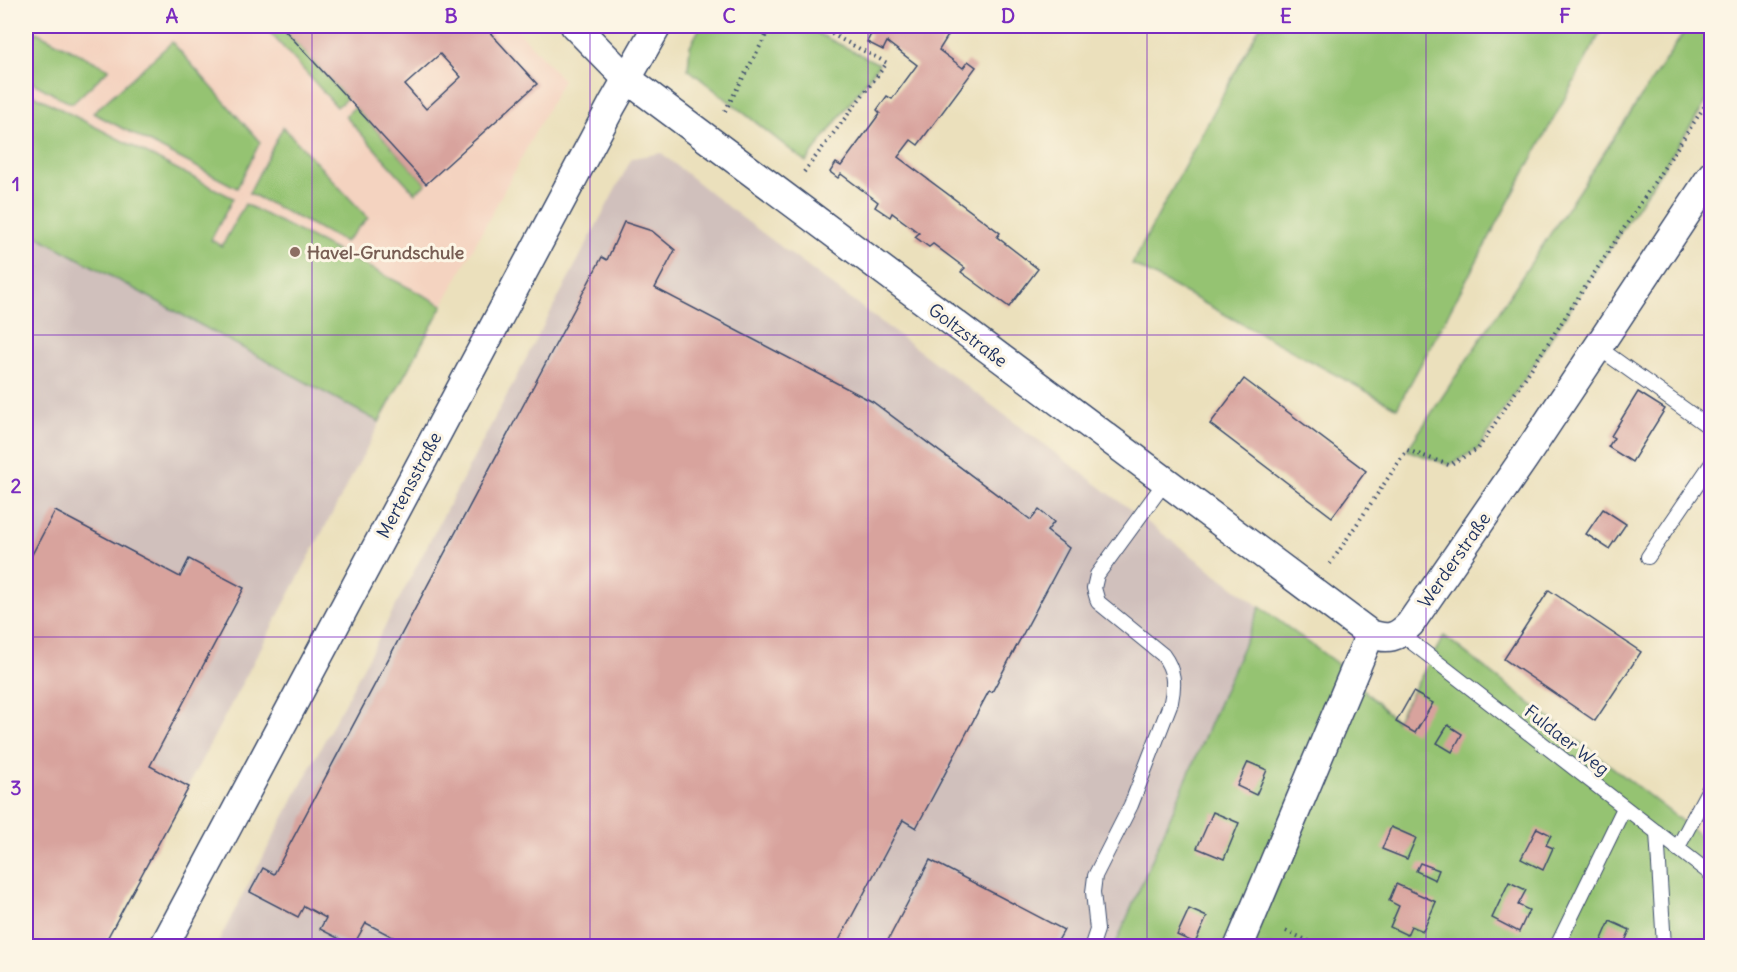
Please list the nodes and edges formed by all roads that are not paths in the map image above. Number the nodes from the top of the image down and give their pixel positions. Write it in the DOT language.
graph roads {
  1 [pos="575,26"];
  2 [pos="657,26"];
  3 [pos="626,78"];
  4 [pos="1712,175"];
  5 [pos="1596,346"];
  6 [pos="1712,429"];
  7 [pos="1712,463"];
  8 [pos="1165,482"];
  9 [pos="1648,557"];
  10 [pos="1370,634"];
  11 [pos="1401,634"];
  12 [pos="1712,783"];
  13 [pos="1624,808"];
  14 [pos="1657,832"];
  15 [pos="1677,849"];
  16 [pos="1712,875"];
  17 [pos="1092,945"];
  18 [pos="164,946"];
  19 [pos="1239,946"];
  20 [pos="1557,946"];
  21 [pos="1664,946"];
  1 -- 3 [label="street, Goltzstraße"];
  2 -- 3 [label="street, Mertensstraße"];
  3 -- 8 [label="street, Goltzstraße"];
  3 -- 18 [label="street, Mertensstraße"];
  4 -- 5 [label="street, Werderstraße"];
  5 -- 6 [label="lane"];
  5 -- 11 [label="street, Werderstraße"];
  7 -- 9 [label="lane"];
  8 -- 10 [label="street, Goltzstraße"];
  8 -- 17 [label="lane"];
  10 -- 11 [label="street"];
  10 -- 19 [label="street"];
  11 -- 13 [label="lane, Fuldaer Weg"];
  12 -- 15 [label="lane"];
  13 -- 14 [label="lane, Fuldaer Weg"];
  13 -- 20 [label="lane"];
  14 -- 15 [label="lane, Fuldaer Weg"];
  14 -- 21 [label="lane"];
  15 -- 16 [label="lane, Fuldaer Weg"];
}
